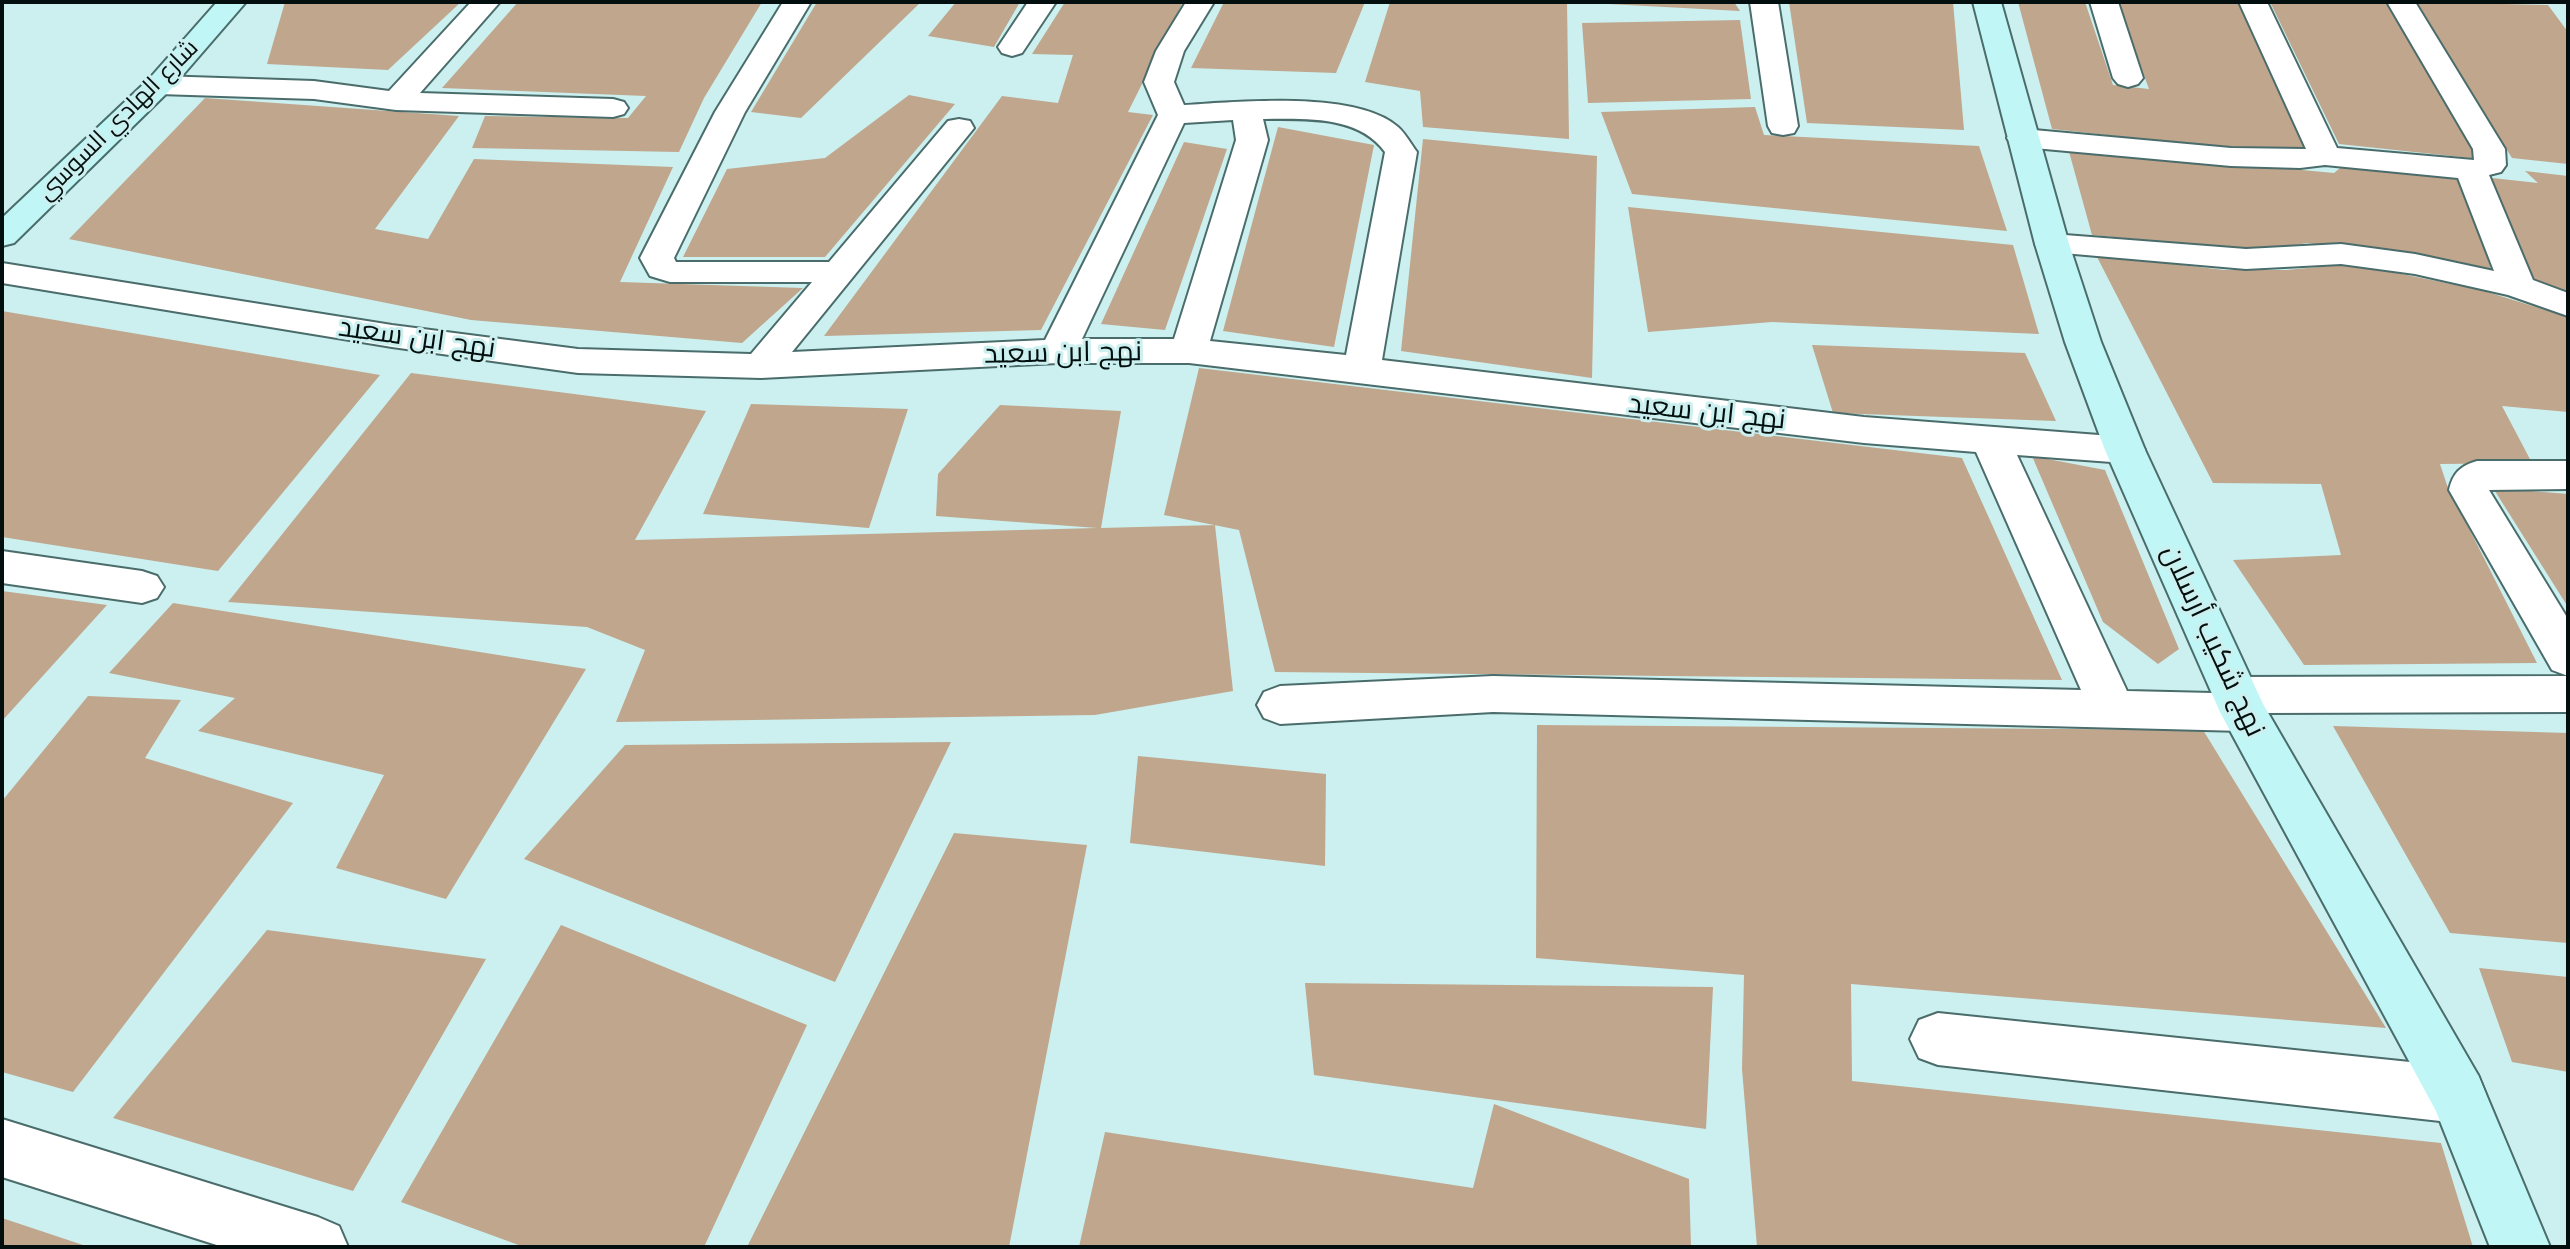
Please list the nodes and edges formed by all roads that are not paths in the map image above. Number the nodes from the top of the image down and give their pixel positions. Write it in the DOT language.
graph roads {
  1 [pos="232,2"];
  2 [pos="486,2"];
  3 [pos="797,2"];
  4 [pos="1042,2"];
  5 [pos="1200,2"];
  6 [pos="1764,2"];
  7 [pos="1987,2"];
  8 [pos="2104,2"];
  9 [pos="2253,2"];
  10 [pos="2401,2"];
  11 [pos="1012,47"];
  12 [pos="2128,78"];
  13 [pos="159,85"];
  14 [pos="396,101"];
  15 [pos="613,108"];
  16 [pos="1246,112"];
  17 [pos="1173,115"];
  18 [pos="1783,126"];
  19 [pos="959,128"];
  20 [pos="2023,138"];
  21 [pos="2325,156"];
  22 [pos="2471,170"];
  23 [pos="2,236"];
  24 [pos="2052,244"];
  25 [pos="839,272"];
  26 [pos="2,273"];
  27 [pos="2518,287"];
  28 [pos="2568,305"];
  29 [pos="1058,351"];
  30 [pos="1189,351"];
  31 [pos="761,366"];
  32 [pos="1362,369"];
  33 [pos="1990,440"];
  34 [pos="2125,450"];
  35 [pos="2568,475"];
  36 [pos="2,567"];
  37 [pos="142,587"];
  38 [pos="2568,658"];
  39 [pos="2568,694"];
  40 [pos="2239,703"];
  41 [pos="1280,705"];
  42 [pos="2112,708"];
  43 [pos="1938,1039"];
  44 [pos="2458,1095"];
  45 [pos="2,1148"];
  46 [pos="318,1247"];
  47 [pos="2520,1247"];
  1 -- 13 [label="street, شارع الهادي السوسي"];
  2 -- 14 [label="street"];
  3 -- 25 [label="street"];
  4 -- 11 [label="street"];
  5 -- 17 [label="street"];
  6 -- 18 [label="street"];
  7 -- 20 [label="street, نهج شكيب أرسلان"];
  8 -- 12 [label="street"];
  9 -- 21 [label="street"];
  10 -- 22 [label="street"];
  13 -- 14 [label="street"];
  13 -- 23 [label="street, شارع الهادي السوسي"];
  14 -- 15 [label="street"];
  16 -- 17 [label="street"];
  16 -- 30 [label="street"];
  16 -- 32 [label="street"];
  17 -- 29 [label="street"];
  19 -- 25 [label="street"];
  20 -- 21 [label="street"];
  20 -- 24 [label="street, نهج شكيب أرسلان"];
  21 -- 22 [label="street"];
  22 -- 27 [label="street"];
  24 -- 27 [label="street"];
  24 -- 34 [label="street, نهج شكيب أرسلان"];
  25 -- 31 [label="street"];
  26 -- 31 [label="street, نهج ابن سعيد"];
  27 -- 28 [label="street"];
  29 -- 30 [label="street, نهج ابن سعيد"];
  29 -- 31 [label="street, نهج ابن سعيد"];
  30 -- 32 [label="street, نهج ابن سعيد"];
  32 -- 33 [label="street, نهج ابن سعيد"];
  33 -- 34 [label="street, نهج ابن سعيد"];
  33 -- 42 [label="street"];
  34 -- 40 [label="street, نهج شكيب أرسلان"];
  35 -- 38 [label="street"];
  36 -- 37 [label="street"];
  39 -- 40 [label="street"];
  40 -- 42 [label="street"];
  40 -- 44 [label="street, نهج شكيب أرسلان"];
  41 -- 42 [label="street"];
  43 -- 44 [label="street"];
  44 -- 47 [label="street, نهج شكيب أرسلان"];
  45 -- 46 [label="street"];
}
